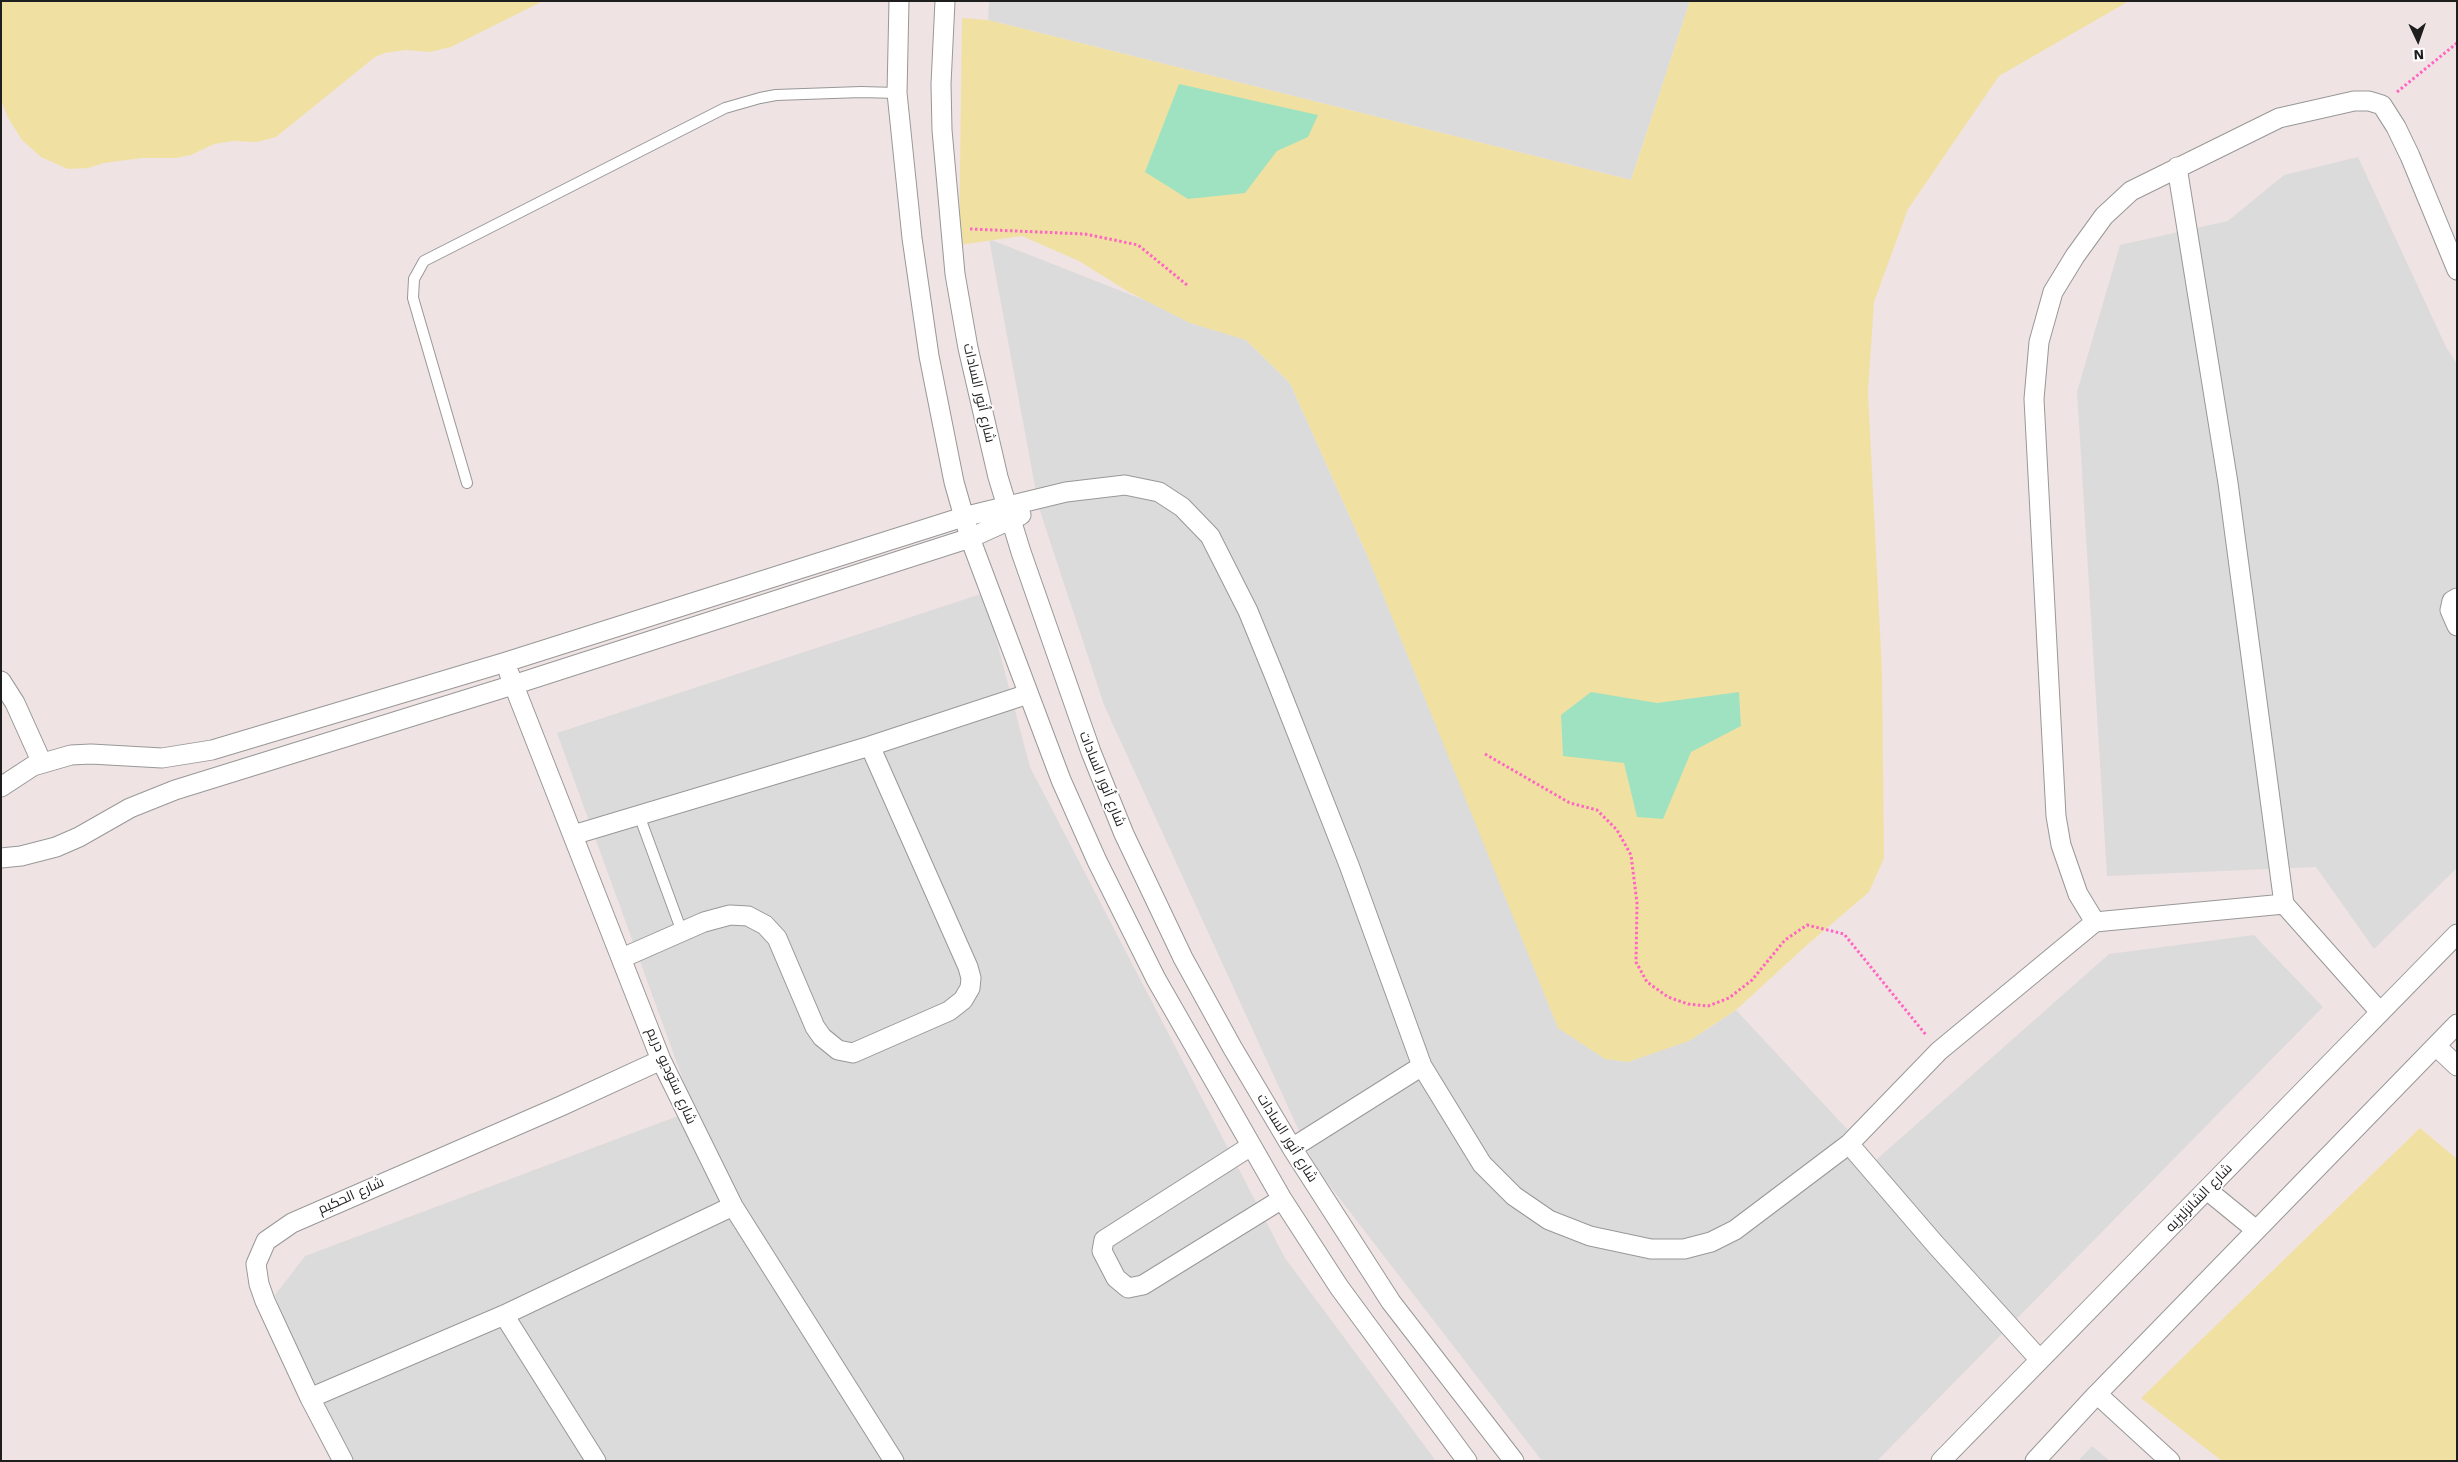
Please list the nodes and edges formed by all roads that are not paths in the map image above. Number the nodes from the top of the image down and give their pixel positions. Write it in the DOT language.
graph roads {
  1 [pos="898,1"];
  2 [pos="945,1"];
  3 [pos="897,93"];
  4 [pos="2177,167"];
  5 [pos="2457,270"];
  6 [pos="467,483"];
  7 [pos="1009,513"];
  8 [pos="963,517"];
  9 [pos="970,538"];
  10 [pos="2457,598"];
  11 [pos="2457,626"];
  12 [pos="506,662"];
  13 [pos="1,681"];
  14 [pos="513,685"];
  15 [pos="1028,694"];
  16 [pos="870,746"];
  17 [pos="42,763"];
  18 [pos="1,786"];
  19 [pos="639,816"];
  20 [pos="573,835"];
  21 [pos="1,858"];
  22 [pos="2284,904"];
  23 [pos="2096,922"];
  24 [pos="682,932"];
  25 [pos="2457,934"];
  26 [pos="622,958"];
  27 [pos="2380,1012"];
  28 [pos="2457,1024"];
  29 [pos="2436,1046"];
  30 [pos="660,1060"];
  31 [pos="1422,1066"];
  32 [pos="2457,1066"];
  33 [pos="1849,1144"];
  34 [pos="1251,1146"];
  35 [pos="1292,1148"];
  36 [pos="2207,1190"];
  37 [pos="1282,1199"];
  38 [pos="733,1206"];
  39 [pos="2256,1230"];
  40 [pos="504,1314"];
  41 [pos="2040,1360"];
  42 [pos="2097,1394"];
  43 [pos="310,1398"];
  44 [pos="343,1461"];
  45 [pos="596,1461"];
  46 [pos="894,1461"];
  47 [pos="1467,1461"];
  48 [pos="1514,1461"];
  49 [pos="1941,1461"];
  50 [pos="2035,1461"];
  51 [pos="2170,1461"];
  1 -- 3 [label="street"];
  2 -- 7 [label="street, شارع أنور السادات"];
  3 -- 6 [label="lane"];
  3 -- 8 [label="street"];
  4 -- 5 [label="street"];
  4 -- 22 [label="street"];
  4 -- 23 [label="street"];
  7 -- 8 [label="street"];
  7 -- 9 [label="street"];
  7 -- 31 [label="street"];
  7 -- 35 [label="street, شارع أنور السادات"];
  8 -- 9 [label="street"];
  8 -- 12 [label="street"];
  9 -- 14 [label="street"];
  9 -- 15 [label="street"];
  10 -- 11 [label="street"];
  12 -- 14 [label="street, شارع ستوديو دريم"];
  12 -- 17 [label="street"];
  13 -- 17 [label="street"];
  14 -- 20 [label="street, شارع ستوديو دريم"];
  14 -- 21 [label="street"];
  15 -- 16 [label="street"];
  15 -- 34 [label="street"];
  16 -- 19 [label="street"];
  16 -- 24 [label="street"];
  17 -- 18 [label="street"];
  19 -- 20 [label="street"];
  19 -- 24 [label="lane"];
  20 -- 26 [label="street, شارع ستوديو دريم"];
  22 -- 23 [label="street"];
  22 -- 27 [label="street"];
  23 -- 33 [label="street"];
  24 -- 26 [label="street"];
  25 -- 27 [label="street, شارع الشانزليزيه"];
  26 -- 30 [label="street, شارع ستوديو دريم"];
  27 -- 36 [label="street, شارع الشانزليزيه"];
  28 -- 29 [label="street"];
  29 -- 32 [label="street"];
  29 -- 39 [label="street"];
  30 -- 38 [label="street, شارع ستوديو دريم"];
  30 -- 43 [label="street, شارع الحكيم"];
  31 -- 33 [label="street"];
  31 -- 35 [label="street"];
  33 -- 41 [label="street"];
  34 -- 37 [label="street"];
  34 -- 37 [label="street"];
  35 -- 48 [label="street, شارع أنور السادات"];
  36 -- 39 [label="street"];
  36 -- 41 [label="street, شارع الشانزليزيه"];
  37 -- 47 [label="street"];
  38 -- 40 [label="street"];
  38 -- 46 [label="street, شارع ستوديو دريم"];
  39 -- 42 [label="street"];
  40 -- 43 [label="street"];
  40 -- 45 [label="street"];
  41 -- 49 [label="street, شارع الشانزليزيه"];
  42 -- 50 [label="street"];
  42 -- 51 [label="street"];
  43 -- 44 [label="street, شارع الحكيم"];
}
